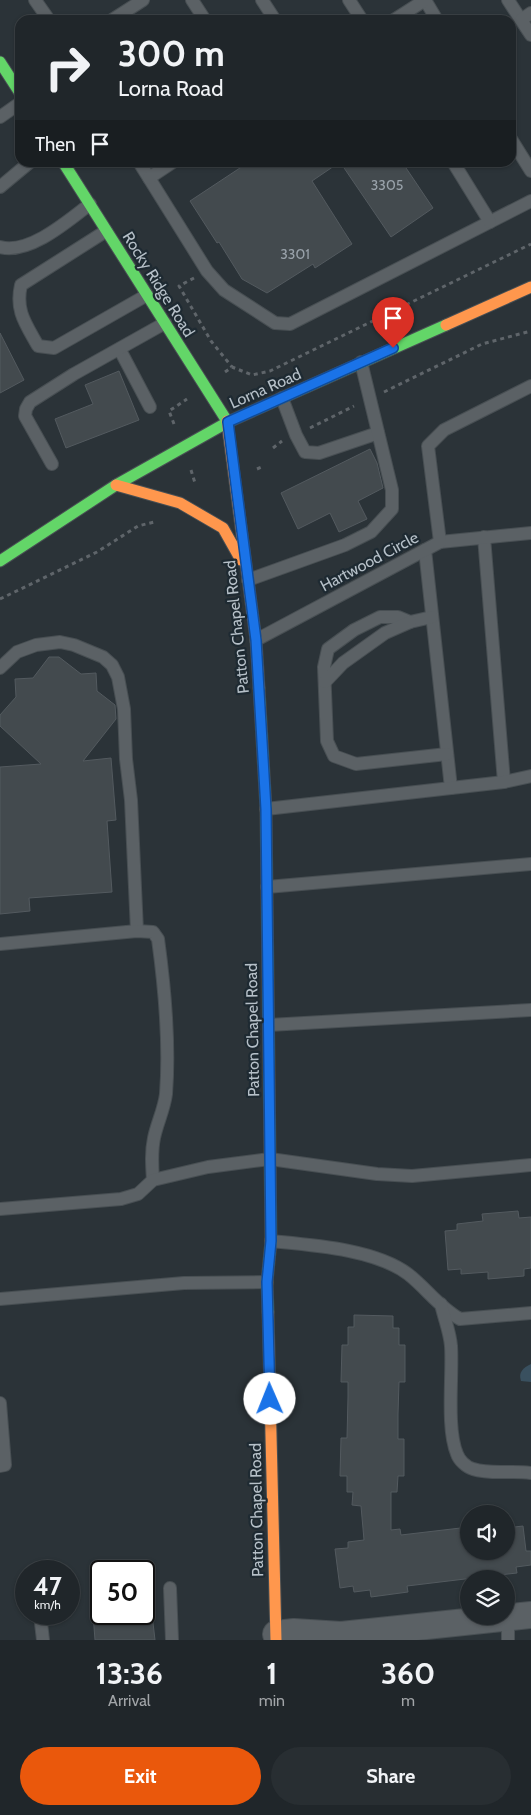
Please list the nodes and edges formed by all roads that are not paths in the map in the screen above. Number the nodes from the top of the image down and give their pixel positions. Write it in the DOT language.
graph roads {
  1 [pos="35,0"];
  2 [pos="143,0"];
  3 [pos="192,0"];
  4 [pos="262,0"];
  5 [pos="349,0"];
  6 [pos="425,0"];
  7 [pos="508,0"];
  8 [pos="46,15"];
  9 [pos="129,15"];
  10 [pos="202,15"];
  11 [pos="272,15"];
  12 [pos="359,15"];
  13 [pos="402,15"];
  14 [pos="434,15"];
  15 [pos="526,16"];
  16 [pos="531,35"];
  17 [pos="0,62"];
  18 [pos="15,81"];
  19 [pos="15,107"];
  20 [pos="0,117"];
  21 [pos="516,147"];
  22 [pos="24,167"];
  23 [pos="67,167"];
  24 [pos="142,167"];
  25 [pos="166,167"];
  26 [pos="456,167"];
  27 [pos="531,171"];
  28 [pos="149,178"];
  29 [pos="0,188"];
  30 [pos="531,201"];
  31 [pos="90,204"];
  32 [pos="490,222"];
  33 [pos="106,231"];
  34 [pos="0,247"];
  35 [pos="531,287"];
  36 [pos="147,295"];
  37 [pos="165,323"];
  38 [pos="120,350"];
  39 [pos="361,362"];
  40 [pos="531,386"];
  41 [pos="282,398"];
  42 [pos="150,407"];
  43 [pos="228,422"];
  44 [pos="378,434"];
  45 [pos="52,464"];
  46 [pos="116,485"];
  47 [pos="531,533"];
  48 [pos="484,537"];
  49 [pos="440,542"];
  50 [pos="425,550"];
  51 [pos="0,561"];
  52 [pos="247,574"];
  53 [pos="432,617"];
  54 [pos="410,622"];
  55 [pos="256,640"];
  56 [pos="0,668"];
  57 [pos="325,682"];
  58 [pos="447,754"];
  59 [pos="531,776"];
  60 [pos="504,782"];
  61 [pos="451,788"];
  62 [pos="266,809"];
  63 [pos="531,864"];
  64 [pos="267,887"];
  65 [pos="137,931"];
  66 [pos="0,944"];
  67 [pos="531,1010"];
  68 [pos="269,1025"];
  69 [pos="270,1159"];
  70 [pos="531,1165"];
  71 [pos="153,1180"];
  72 [pos="0,1209"];
  73 [pos="271,1241"];
  74 [pos="267,1282"];
  75 [pos="0,1299"];
  76 [pos="440,1304"];
  77 [pos="531,1313"];
  78 [pos="0,1403"];
  79 [pos="0,1466"];
  80 [pos="531,1473"];
  81 [pos="170,1588"];
  82 [pos="516,1624"];
  83 [pos="41,1625"];
  84 [pos="276,1637"];
  85 [pos="43,1640"];
  86 [pos="172,1640"];
  1 -- 8 [label="lane"];
  2 -- 9 [label="lane"];
  3 -- 10 [label="lane"];
  4 -- 11 [label="lane"];
  5 -- 12 [label="lane"];
  6 -- 13 [label="lane"];
  6 -- 14 [label="lane"];
  7 -- 15 [label="lane"];
  15 -- 16 [label="lane"];
  17 -- 18 [label="main road"];
  19 -- 20 [label="lane"];
  21 -- 27 [label="lane"];
  22 -- 29 [label="lane"];
  23 -- 31 [label="main road, Rocky Ridge Road"];
  24 -- 28 [label="lane"];
  25 -- 28 [label="lane"];
  26 -- 32 [label="lane"];
  28 -- 32 [label="lane"];
  30 -- 32 [label="lane"];
  31 -- 33 [label="main road, Rocky Ridge Road"];
  31 -- 34 [label="lane"];
  33 -- 36 [label="main road, Rocky Ridge Road"];
  33 -- 36 [label="lane"];
  35 -- 39 [label="main road, Lorna Road"];
  36 -- 37 [label="main road, Rocky Ridge Road"];
  37 -- 38 [label="lane"];
  37 -- 43 [label="main road, Rocky Ridge Road"];
  38 -- 42 [label="lane"];
  38 -- 45 [label="lane"];
  39 -- 41 [label="main road, Lorna Road"];
  39 -- 44 [label="lane"];
  40 -- 49 [label="lane, Hartwood Circle"];
  41 -- 43 [label="main road, Lorna Road"];
  41 -- 44 [label="lane"];
  43 -- 46 [label="main road, Lorna Road"];
  43 -- 52 [label="main road, Patton Chapel Road"];
  44 -- 52 [label="lane"];
  46 -- 51 [label="main road, Lorna Road"];
  46 -- 52 [label="main road"];
  47 -- 48 [label="lane"];
  48 -- 49 [label="lane"];
  48 -- 60 [label="lane"];
  49 -- 50 [label="lane, Hartwood Circle"];
  50 -- 53 [label="lane"];
  50 -- 55 [label="lane, Hartwood Circle"];
  52 -- 55 [label="main road, Patton Chapel Road"];
  53 -- 54 [label="lane"];
  53 -- 58 [label="lane"];
  54 -- 57 [label="lane"];
  54 -- 57 [label="lane"];
  55 -- 62 [label="main road, Patton Chapel Road"];
  56 -- 65 [label="lane"];
  57 -- 58 [label="lane"];
  58 -- 61 [label="lane"];
  59 -- 60 [label="lane"];
  60 -- 61 [label="lane"];
  61 -- 62 [label="lane"];
  62 -- 64 [label="main road, Patton Chapel Road"];
  63 -- 64 [label="lane"];
  64 -- 68 [label="main road, Patton Chapel Road"];
  65 -- 66 [label="lane"];
  65 -- 71 [label="lane"];
  67 -- 68 [label="lane"];
  68 -- 69 [label="main road, Patton Chapel Road"];
  69 -- 70 [label="lane"];
  69 -- 71 [label="lane"];
  69 -- 73 [label="main road, Patton Chapel Road"];
  71 -- 72 [label="lane"];
  73 -- 74 [label="main road, Patton Chapel Road"];
  73 -- 76 [label="lane"];
  74 -- 75 [label="lane"];
  74 -- 84 [label="main road, Patton Chapel Road"];
  76 -- 77 [label="lane"];
  76 -- 80 [label="lane"];
  78 -- 79 [label="lane"];
  81 -- 86 [label="lane"];
  82 -- 84 [label="street"];
  83 -- 85 [label="lane"];
}
